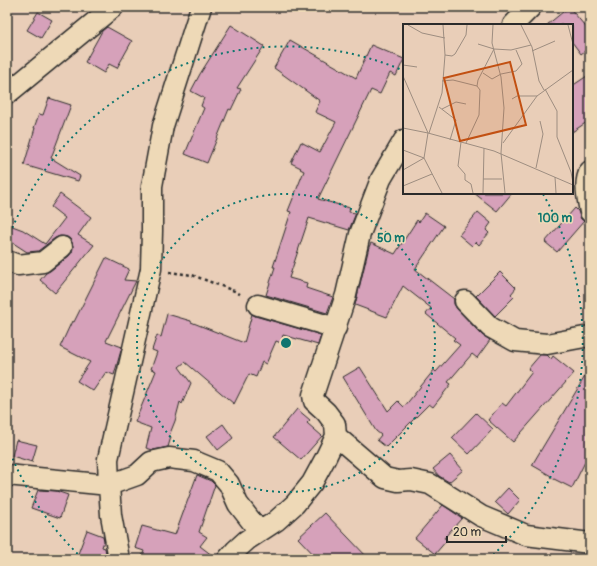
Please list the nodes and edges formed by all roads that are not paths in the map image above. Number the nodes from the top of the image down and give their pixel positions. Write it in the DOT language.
graph roads {
  1 [pos="113,7"];
  2 [pos="201,7"];
  3 [pos="530,7"];
  4 [pos="515,24"];
  5 [pos="7,94"];
  6 [pos="403,142"];
  7 [pos="590,171"];
  8 [pos="590,212"];
  9 [pos="62,247"];
  10 [pos="7,261"];
  11 [pos="465,301"];
  12 [pos="258,305"];
  13 [pos="336,328"];
  14 [pos="590,336"];
  15 [pos="336,436"];
  16 [pos="7,475"];
  17 [pos="109,485"];
  18 [pos="259,531"];
  19 [pos="590,543"];
  20 [pos="119,559"];
  21 [pos="228,559"];
  1 -- 5 [label="street"];
  2 -- 17 [label="street"];
  3 -- 4 [label="street"];
  6 -- 13 [label="street"];
  7 -- 8 [label="street"];
  9 -- 10 [label="street"];
  11 -- 14 [label="street"];
  12 -- 13 [label="street"];
  13 -- 15 [label="street"];
  15 -- 18 [label="street"];
  15 -- 19 [label="street"];
  16 -- 17 [label="street"];
  17 -- 18 [label="street"];
  17 -- 20 [label="street"];
  18 -- 21 [label="street"];
}
